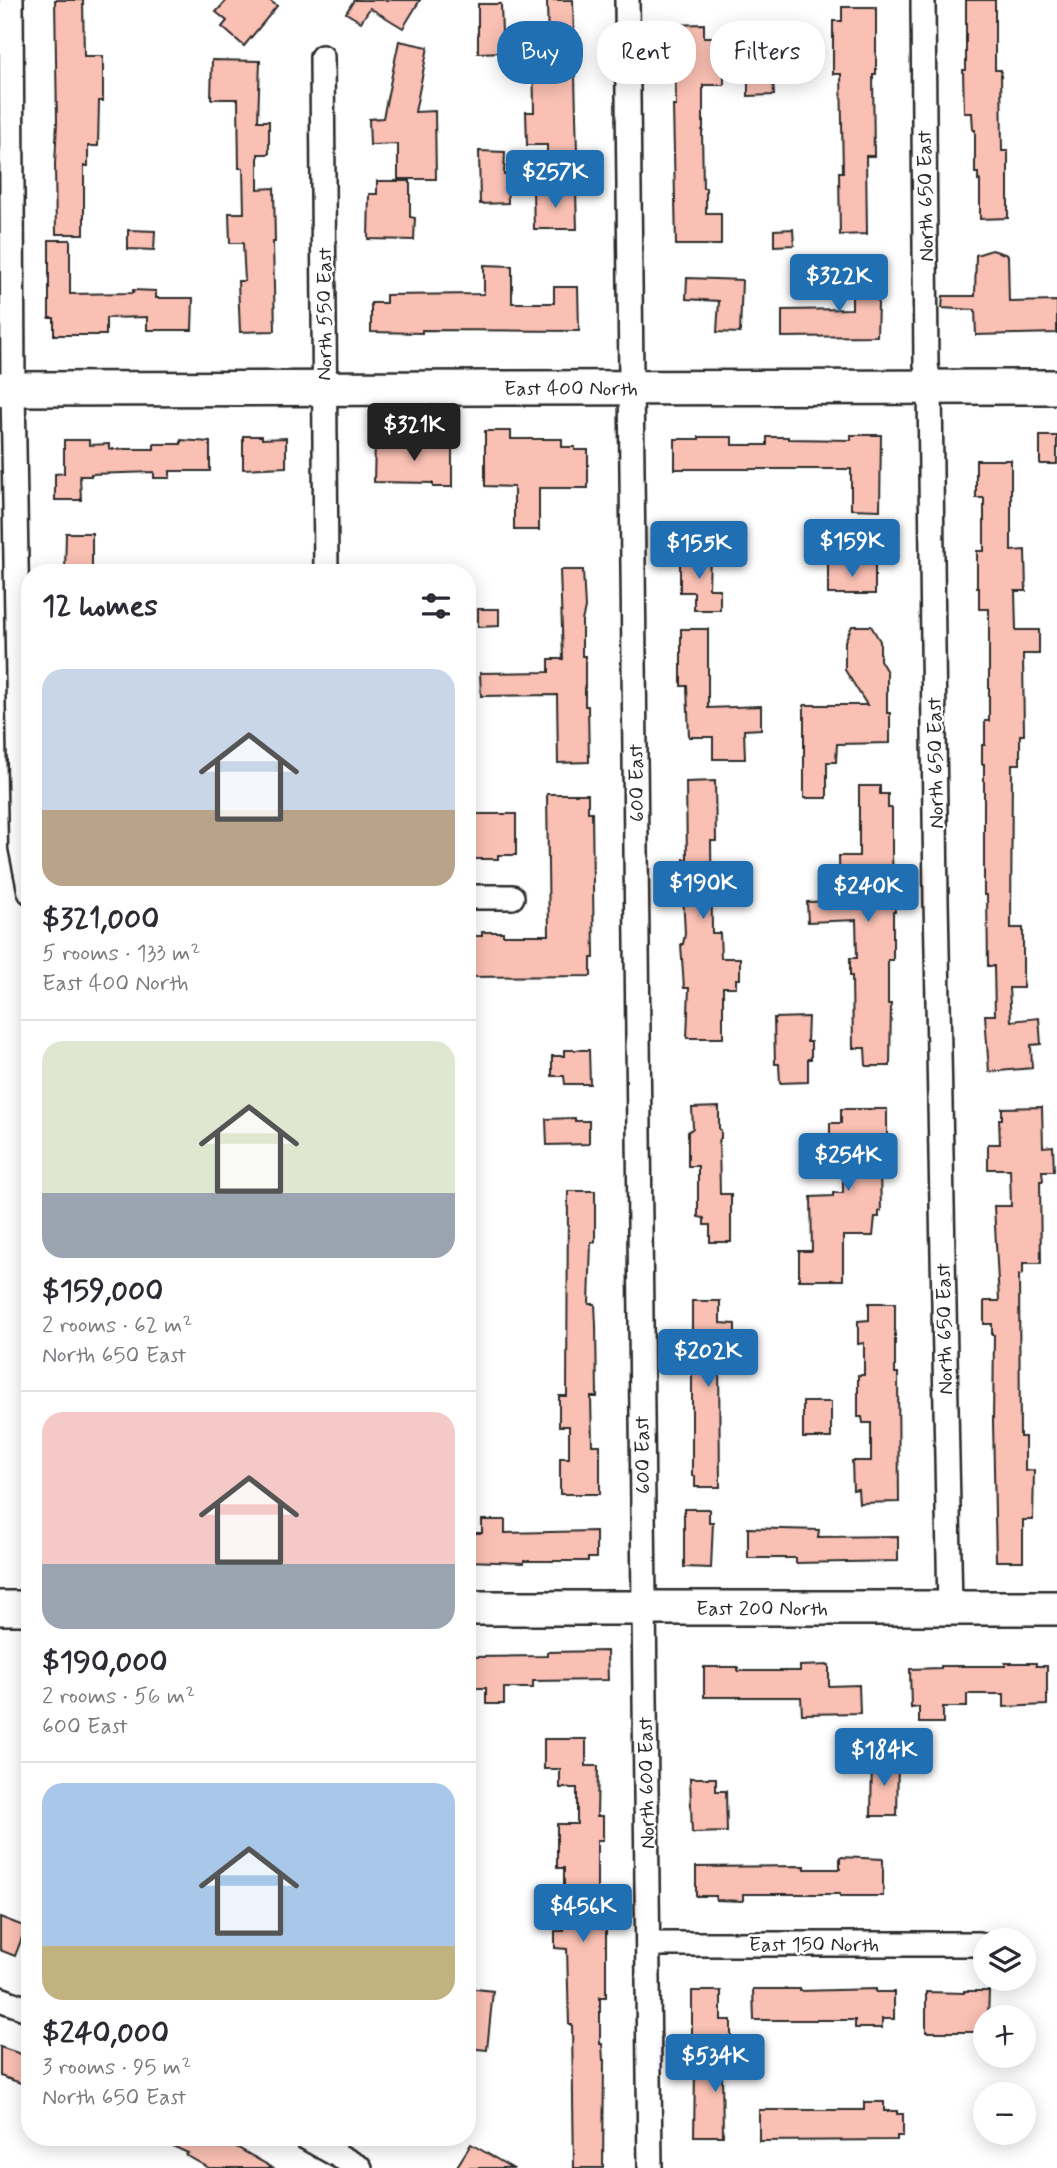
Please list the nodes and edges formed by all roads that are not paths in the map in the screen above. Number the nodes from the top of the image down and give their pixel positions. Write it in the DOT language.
graph roads {
  1 [pos="10,0"];
  2 [pos="626,0"];
  3 [pos="923,0"];
  4 [pos="322,57"];
  5 [pos="930,387"];
  6 [pos="1057,387"];
  7 [pos="631,388"];
  8 [pos="7,389"];
  9 [pos="325,389"];
  10 [pos="326,564"];
  11 [pos="21,848"];
  12 [pos="476,897"];
  13 [pos="512,897"];
  14 [pos="644,1607"];
  15 [pos="0,1608"];
  16 [pos="21,1608"];
  17 [pos="476,1608"];
  18 [pos="1057,1608"];
  19 [pos="950,1609"];
  20 [pos="649,1944"];
  21 [pos="973,1944"];
  22 [pos="0,1999"];
  23 [pos="21,2007"];
  24 [pos="341,2146"];
  25 [pos="360,2168"];
  26 [pos="650,2168"];
  1 -- 8 [label="street"];
  2 -- 7 [label="street, 600 East"];
  3 -- 5 [label="street, North 650 East"];
  4 -- 9 [label="street, North 550 East"];
  5 -- 6 [label="main road, East 400 North"];
  5 -- 7 [label="main road, East 400 North"];
  5 -- 19 [label="street, North 650 East"];
  7 -- 9 [label="main road, East 400 North"];
  7 -- 14 [label="street, 600 East"];
  8 -- 9 [label="main road, East 400 North"];
  8 -- 11 [label="street"];
  9 -- 10 [label="street, North 550 East"];
  12 -- 13 [label="street"];
  14 -- 17 [label="main road, East 200 North"];
  14 -- 19 [label="main road, East 200 North"];
  14 -- 20 [label="street, North 600 East"];
  15 -- 16 [label="main road"];
  18 -- 19 [label="main road, East 200 North"];
  20 -- 21 [label="street, East 150 North"];
  20 -- 26 [label="street, North 600 East"];
  22 -- 23 [label="street"];
  24 -- 25 [label="street"];
}
